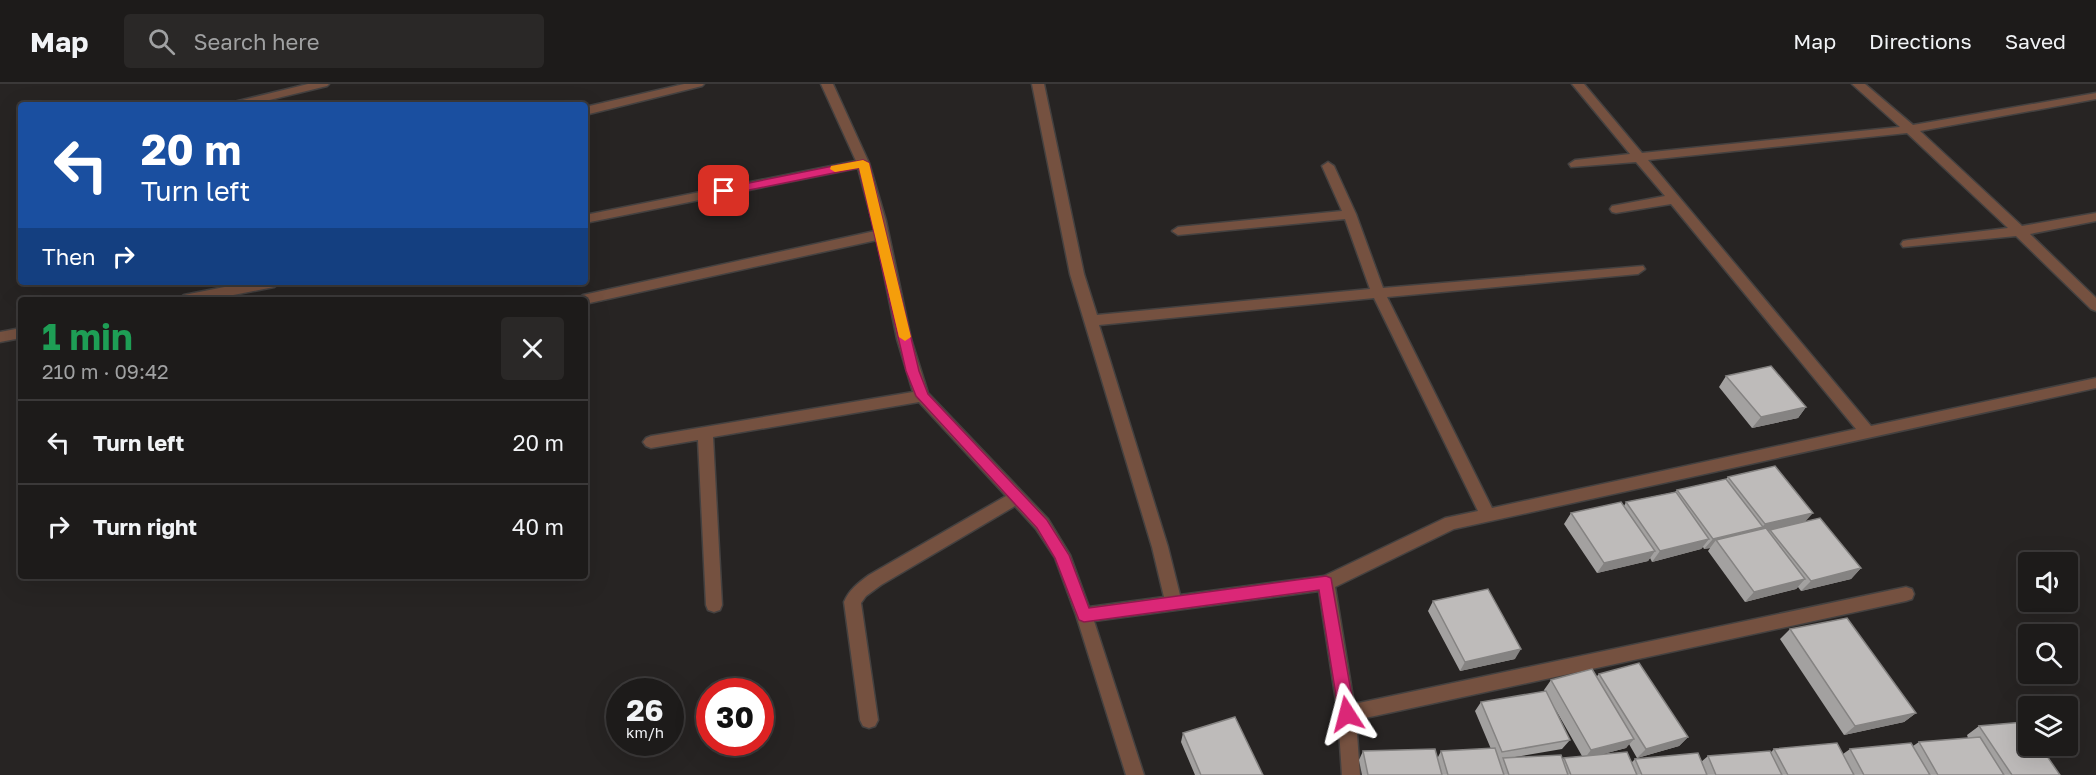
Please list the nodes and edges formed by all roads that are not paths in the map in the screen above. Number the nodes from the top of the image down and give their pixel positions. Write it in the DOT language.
graph roads {
  1 [pos="323,84"];
  2 [pos="698,84"];
  3 [pos="827,84"];
  4 [pos="1038,84"];
  5 [pos="1578,84"];
  6 [pos="1858,84"];
  7 [pos="2096,96"];
  8 [pos="247,102"];
  9 [pos="588,110"];
  10 [pos="1912,129"];
  11 [pos="1639,157"];
  12 [pos="863,163"];
  13 [pos="1575,164"];
  14 [pos="1328,166"];
  15 [pos="1674,199"];
  16 [pos="1616,208"];
  17 [pos="1350,214"];
  18 [pos="2096,217"];
  19 [pos="588,218"];
  20 [pos="1178,231"];
  21 [pos="2020,231"];
  22 [pos="882,234"];
  23 [pos="1908,244"];
  24 [pos="1638,269"];
  25 [pos="259,285"];
  26 [pos="1378,292"];
  27 [pos="199,297"];
  28 [pos="588,299"];
  29 [pos="2096,306"];
  30 [pos="1091,321"];
  31 [pos="18,334"];
  32 [pos="0,337"];
  33 [pos="2096,383"];
  34 [pos="922,396"];
  35 [pos="705,433"];
  36 [pos="1869,434"];
  37 [pos="651,442"];
  38 [pos="1017,497"];
  39 [pos="1487,513"];
  40 [pos="1326,583"];
  41 [pos="1906,594"];
  42 [pos="1174,603"];
  43 [pos="714,606"];
  44 [pos="1084,615"];
  45 [pos="1347,714"];
  46 [pos="869,720"];
  47 [pos="1135,775"];
  48 [pos="1351,775"];
  1 -- 8 [label="street"];
  2 -- 9 [label="street"];
  3 -- 12 [label="street"];
  4 -- 30 [label="street"];
  5 -- 11 [label="street"];
  6 -- 10 [label="street"];
  7 -- 10 [label="street"];
  10 -- 11 [label="street"];
  10 -- 21 [label="street"];
  11 -- 13 [label="street"];
  11 -- 15 [label="street"];
  12 -- 19 [label="street"];
  12 -- 22 [label="street"];
  14 -- 17 [label="street"];
  15 -- 16 [label="street"];
  15 -- 36 [label="street"];
  17 -- 20 [label="street"];
  17 -- 26 [label="street"];
  18 -- 21 [label="street"];
  21 -- 23 [label="street"];
  21 -- 29 [label="street"];
  22 -- 28 [label="street"];
  22 -- 34 [label="street"];
  24 -- 26 [label="street"];
  25 -- 27 [label="street"];
  26 -- 30 [label="street"];
  26 -- 39 [label="street"];
  30 -- 42 [label="street"];
  31 -- 32 [label="street"];
  33 -- 36 [label="street"];
  34 -- 35 [label="street"];
  34 -- 38 [label="street"];
  35 -- 37 [label="street"];
  35 -- 43 [label="street"];
  36 -- 39 [label="street"];
  38 -- 44 [label="street"];
  38 -- 46 [label="street"];
  39 -- 40 [label="street"];
  40 -- 42 [label="street"];
  40 -- 45 [label="street"];
  41 -- 45 [label="street"];
  42 -- 44 [label="street"];
  44 -- 47 [label="street"];
  45 -- 48 [label="street"];
}
